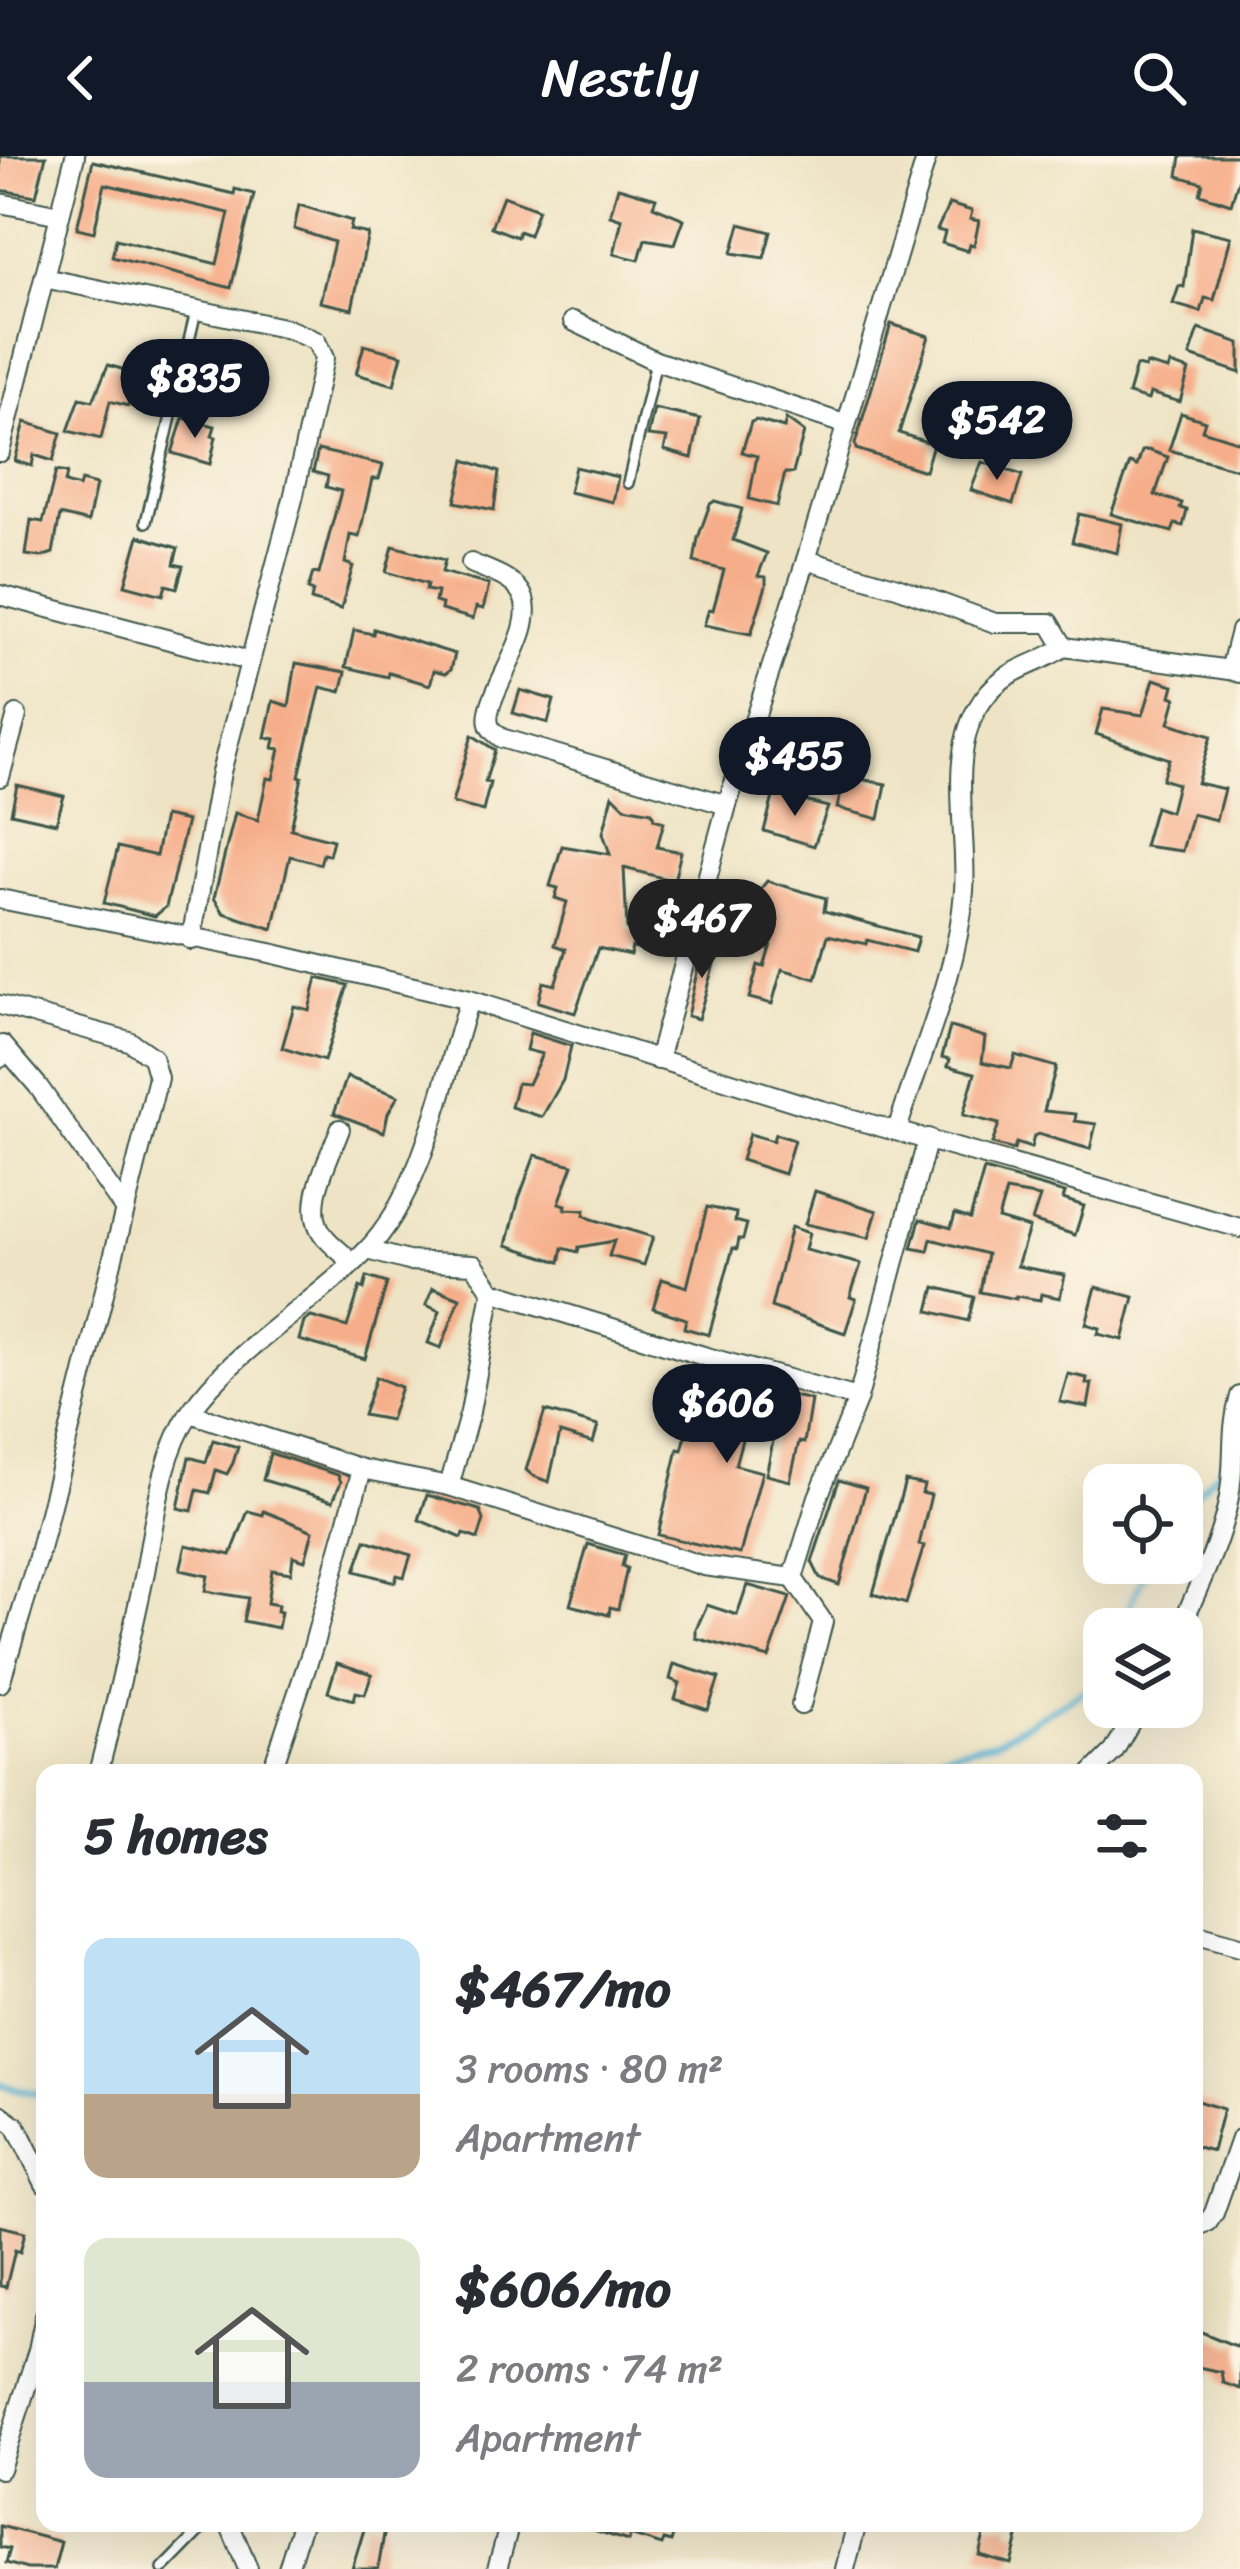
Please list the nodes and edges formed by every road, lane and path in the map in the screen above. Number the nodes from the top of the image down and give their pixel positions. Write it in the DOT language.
graph roads {
  1 [pos="74,156"];
  2 [pos="927,156"];
  3 [pos="0,203"];
  4 [pos="60,215"];
  5 [pos="44,278"];
  6 [pos="196,307"];
  7 [pos="573,321"];
  8 [pos="656,362"];
  9 [pos="844,424"];
  10 [pos="0,452"];
  11 [pos="628,483"];
  12 [pos="146,523"];
  13 [pos="806,560"];
  14 [pos="472,563"];
  15 [pos="0,595"];
  16 [pos="1240,631"];
  17 [pos="1064,647"];
  18 [pos="248,661"];
  19 [pos="1235,672"];
  20 [pos="16,715"];
  21 [pos="0,777"];
  22 [pos="728,805"];
  23 [pos="0,899"];
  24 [pos="191,940"];
  25 [pos="469,1000"];
  26 [pos="5,1006"];
  27 [pos="2,1052"];
  28 [pos="658,1060"];
  29 [pos="340,1129"];
  30 [pos="897,1130"];
  31 [pos="928,1138"];
  32 [pos="125,1210"];
  33 [pos="1240,1228"];
  34 [pos="368,1250"];
  35 [pos="352,1264"];
  36 [pos="492,1291"];
  37 [pos="1240,1396"];
  38 [pos="858,1398"];
  39 [pos="190,1413"];
  40 [pos="362,1469"];
  41 [pos="449,1486"];
  42 [pos="793,1578"];
  43 [pos="1188,1608"];
  44 [pos="0,1683"];
  45 [pos="801,1705"];
  46 [pos="1127,1728"];
  47 [pos="100,1764"];
  48 [pos="274,1764"];
  49 [pos="1101,1764"];
  50 [pos="1203,1936"];
  51 [pos="1240,1946"];
  52 [pos="0,2114"];
  53 [pos="1240,2139"];
  54 [pos="36,2167"];
  55 [pos="1203,2224"];
  56 [pos="36,2356"];
  57 [pos="0,2469"];
  58 [pos="199,2532"];
  59 [pos="233,2532"];
  60 [pos="299,2532"];
  61 [pos="507,2532"];
  62 [pos="855,2532"];
  63 [pos="163,2569"];
  64 [pos="248,2569"];
  65 [pos="287,2569"];
  66 [pos="496,2569"];
  67 [pos="845,2569"];
  1 -- 4 [label="street"];
  2 -- 9 [label="street"];
  3 -- 4 [label="street"];
  4 -- 5 [label="street"];
  5 -- 6 [label="street"];
  5 -- 10 [label="street"];
  6 -- 12 [label="lane"];
  6 -- 18 [label="street"];
  7 -- 8 [label="street"];
  8 -- 9 [label="street"];
  8 -- 11 [label="lane"];
  9 -- 13 [label="street"];
  13 -- 17 [label="street"];
  13 -- 22 [label="street"];
  14 -- 22 [label="street"];
  15 -- 18 [label="street"];
  16 -- 19 [label="street"];
  17 -- 19 [label="street"];
  17 -- 30 [label="street"];
  18 -- 24 [label="street"];
  20 -- 21 [label="street"];
  22 -- 28 [label="street"];
  23 -- 24 [label="street"];
  24 -- 25 [label="street"];
  25 -- 28 [label="street"];
  25 -- 34 [label="street"];
  26 -- 27 [label="street"];
  26 -- 32 [label="street"];
  27 -- 32 [label="street"];
  28 -- 30 [label="street"];
  29 -- 35 [label="street"];
  30 -- 31 [label="street"];
  31 -- 33 [label="street"];
  31 -- 38 [label="street"];
  32 -- 44 [label="street"];
  34 -- 35 [label="street"];
  34 -- 36 [label="street"];
  35 -- 39 [label="street"];
  36 -- 38 [label="street"];
  36 -- 41 [label="street"];
  37 -- 43 [label="street"];
  38 -- 42 [label="street"];
  39 -- 40 [label="street"];
  39 -- 47 [label="street"];
  40 -- 41 [label="street"];
  40 -- 48 [label="street"];
  41 -- 42 [label="street"];
  42 -- 45 [label="street"];
  46 -- 49 [label="street"];
  50 -- 51 [label="street"];
  52 -- 54 [label="street"];
  53 -- 55 [label="street"];
  56 -- 57 [label="street"];
  58 -- 63 [label="lane"];
  59 -- 64 [label="street"];
  60 -- 65 [label="street"];
  61 -- 66 [label="street"];
  62 -- 67 [label="street"];
}
